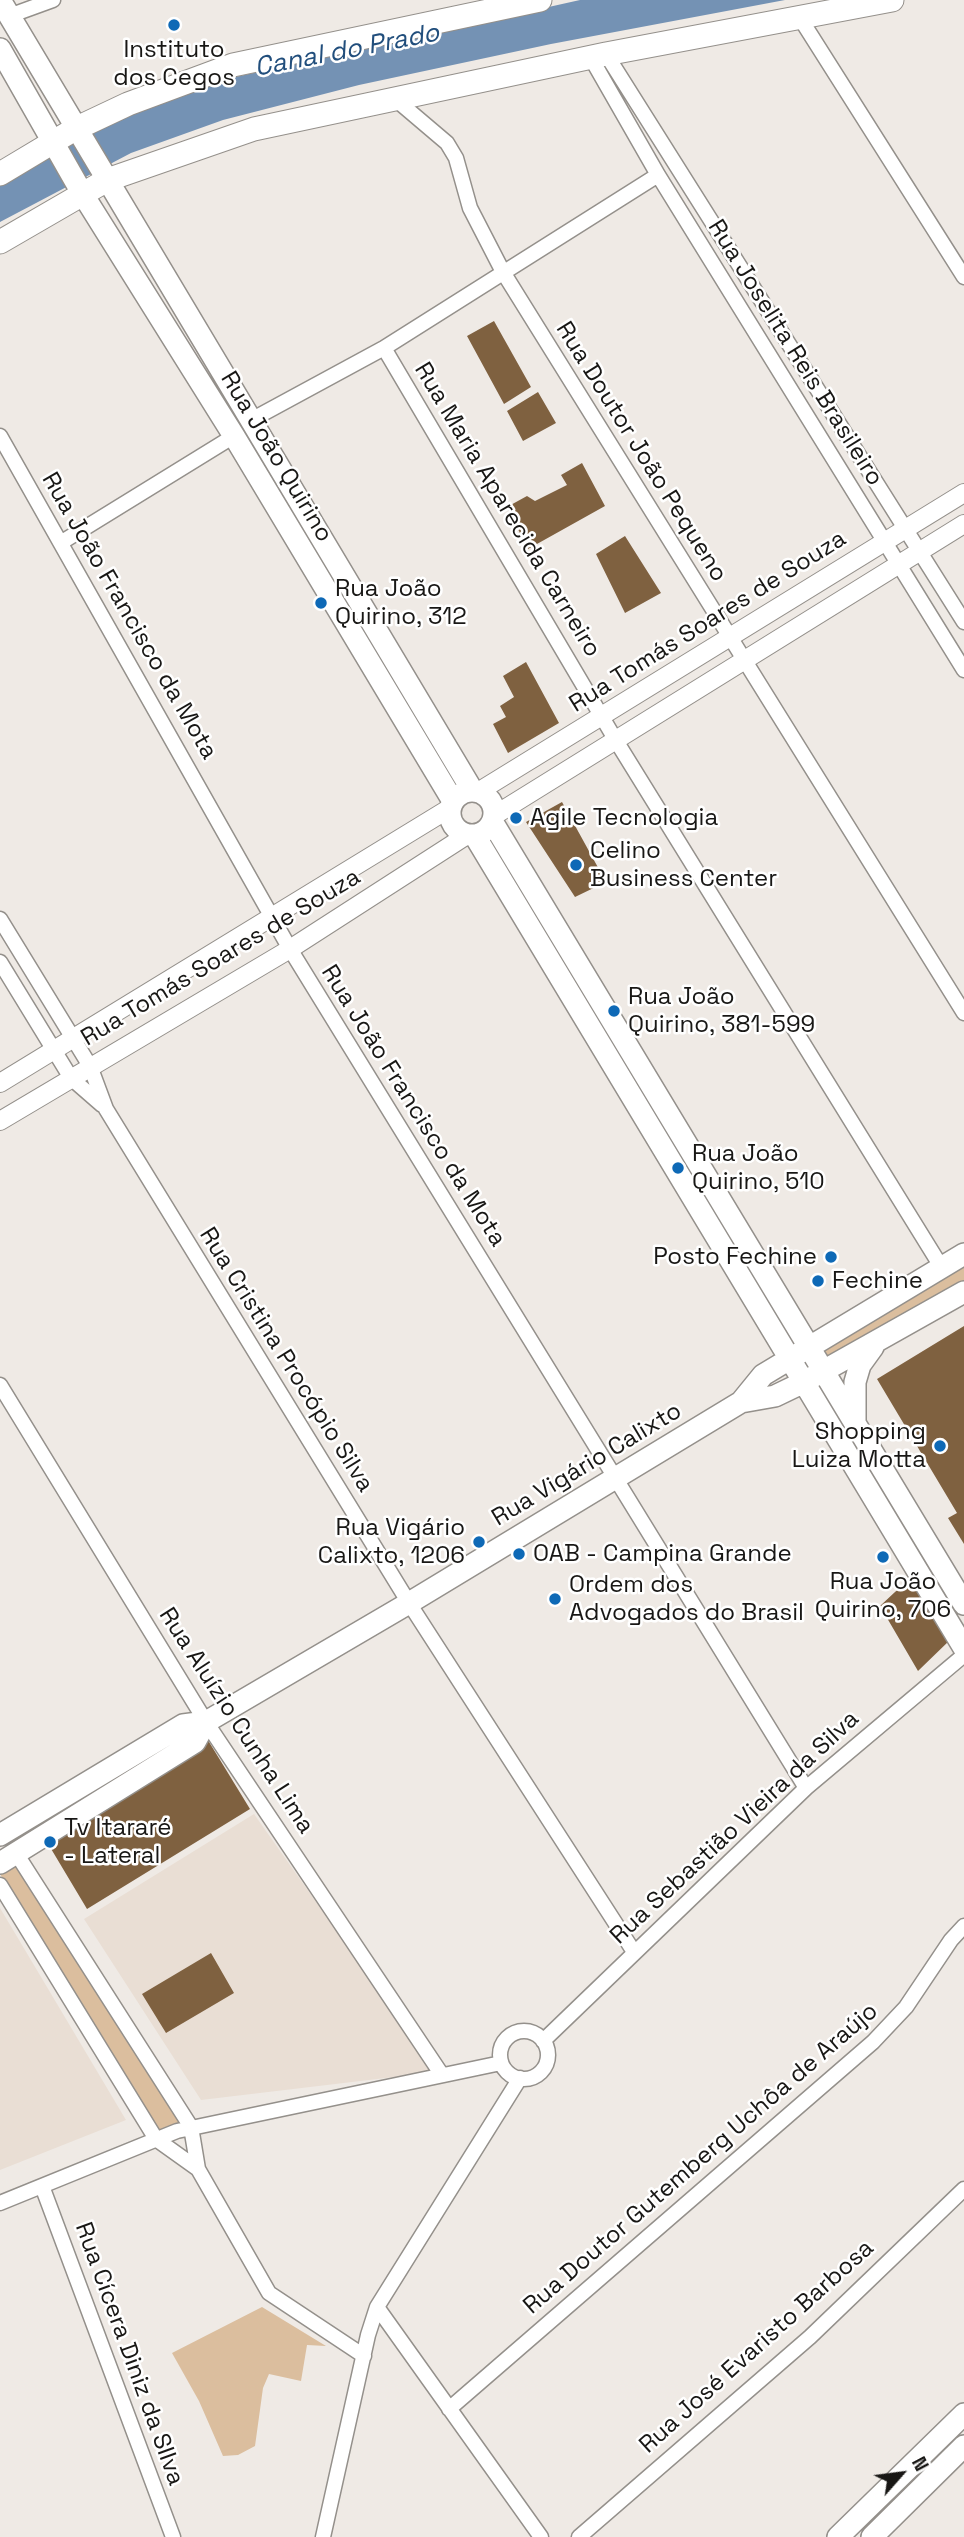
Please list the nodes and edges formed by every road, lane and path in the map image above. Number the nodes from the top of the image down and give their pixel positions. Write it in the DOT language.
graph roads {
  1 [pos="53,0"];
  2 [pos="540,0"];
  3 [pos="892,0"];
  4 [pos="5,8"];
  5 [pos="800,18"];
  6 [pos="0,49"];
  7 [pos="598,56"];
  8 [pos="394,97"];
  9 [pos="77,133"];
  10 [pos="54,143"];
  11 [pos="0,174"];
  12 [pos="658,175"];
  13 [pos="105,177"];
  14 [pos="80,190"];
  15 [pos="0,242"];
  16 [pos="503,272"];
  17 [pos="964,277"];
  18 [pos="384,348"];
  19 [pos="253,419"];
  20 [pos="0,436"];
  21 [pos="234,436"];
  22 [pos="964,494"];
  23 [pos="964,524"];
  24 [pos="907,529"];
  25 [pos="62,542"];
  26 [pos="885,542"];
  27 [pos="921,551"];
  28 [pos="900,564"];
  29 [pos="964,622"];
  30 [pos="729,637"];
  31 [pos="744,661"];
  32 [pos="964,670"];
  33 [pos="603,716"];
  34 [pos="615,739"];
  35 [pos="475,791"];
  36 [pos="451,804"];
  37 [pos="494,819"];
  38 [pos="471,835"];
  39 [pos="273,917"];
  40 [pos="0,919"];
  41 [pos="290,949"];
  42 [pos="0,962"];
  43 [pos="964,1013"];
  44 [pos="74,1040"];
  45 [pos="55,1052"];
  46 [pos="90,1066"];
  47 [pos="71,1078"];
  48 [pos="0,1083"];
  49 [pos="106,1109"];
  50 [pos="0,1121"];
  51 [pos="964,1254"];
  52 [pos="942,1268"];
  53 [pos="964,1292"];
  54 [pos="877,1342"];
  55 [pos="810,1347"];
  56 [pos="788,1359"];
  57 [pos="824,1371"];
  58 [pos="802,1383"];
  59 [pos="0,1385"];
  60 [pos="741,1402"];
  61 [pos="855,1424"];
  62 [pos="616,1479"];
  63 [pos="409,1603"];
  64 [pos="964,1604"];
  65 [pos="964,1648"];
  66 [pos="964,1655"];
  67 [pos="206,1722"];
  68 [pos="806,1788"];
  69 [pos="1,1831"];
  70 [pos="8,1858"];
  71 [pos="0,1885"];
  72 [pos="964,1926"];
  73 [pos="634,1952"];
  74 [pos="543,2041"];
  75 [pos="501,2063"];
  76 [pos="442,2075"];
  77 [pos="520,2078"];
  78 [pos="191,2127"];
  79 [pos="156,2139"];
  80 [pos="198,2169"];
  81 [pos="42,2186"];
  82 [pos="964,2189"];
  83 [pos="0,2203"];
  84 [pos="377,2307"];
  85 [pos="364,2356"];
  86 [pos="449,2409"];
  87 [pos="961,2432"];
  88 [pos="173,2537"];
  89 [pos="323,2537"];
  90 [pos="541,2537"];
  91 [pos="579,2537"];
  92 [pos="838,2537"];
  93 [pos="872,2537"];
  1 -- 4 [label="street"];
  2 -- 9 [label="main road"];
  3 -- 5 [label="main road"];
  4 -- 9 [label="main road, Rua João Quirino"];
  5 -- 7 [label="main road"];
  5 -- 17 [label="street"];
  6 -- 10 [label="main road, Rua João Quirino"];
  7 -- 8 [label="main road"];
  7 -- 12 [label="street, Rua Joselita Reis Brasileiro"];
  7 -- 24 [label="street, Rua Joselita Reis Brasileiro"];
  8 -- 13 [label="main road"];
  8 -- 16 [label="street, Rua Doutor João Pequeno"];
  9 -- 10 [label="main road"];
  9 -- 13 [label="main road, Rua João Quirino"];
  10 -- 11 [label="main road"];
  10 -- 14 [label="main road, Rua João Quirino"];
  12 -- 16 [label="street"];
  12 -- 26 [label="street, Rua Joselita Reis Brasileiro"];
  13 -- 14 [label="main road"];
  13 -- 19 [label="main road, Rua João Quirino"];
  14 -- 15 [label="main road"];
  14 -- 21 [label="main road, Rua João Quirino"];
  16 -- 18 [label="street"];
  16 -- 30 [label="street, Rua Doutor João Pequeno"];
  18 -- 19 [label="street"];
  18 -- 33 [label="street, Rua Maria Aparecida Carneiro"];
  19 -- 35 [label="main road, Rua João Quirino"];
  20 -- 25 [label="street, Rua João Francisco da Mota"];
  21 -- 25 [label="street"];
  21 -- 36 [label="main road, Rua João Quirino"];
  22 -- 24 [label="street, Rua Tomás Soares de Souza"];
  23 -- 27 [label="street, Rua Tomás Soares de Souza"];
  24 -- 26 [label="street, Rua Tomás Soares de Souza"];
  24 -- 27 [label="street, Rua Joselita Reis Brasileiro"];
  25 -- 39 [label="street, Rua João Francisco da Mota"];
  26 -- 28 [label="street, Rua Joselita Reis Brasileiro"];
  26 -- 30 [label="street, Rua Tomás Soares de Souza"];
  27 -- 28 [label="street, Rua Tomás Soares de Souza"];
  27 -- 29 [label="street, Rua Joselita Reis Brasileiro"];
  28 -- 31 [label="street, Rua Tomás Soares de Souza"];
  28 -- 32 [label="street, Rua Joselita Reis Brasileiro"];
  30 -- 31 [label="street, Rua Doutor João Pequeno"];
  30 -- 33 [label="street, Rua Tomás Soares de Souza"];
  31 -- 34 [label="street, Rua Tomás Soares de Souza"];
  31 -- 43 [label="street, Rua Doutor João Pequeno"];
  33 -- 34 [label="street, Rua Maria Aparecida Carneiro"];
  33 -- 35 [label="street, Rua Tomás Soares de Souza"];
  34 -- 37 [label="street, Rua Tomás Soares de Souza"];
  34 -- 52 [label="street, Rua Maria Aparecida Carneiro"];
  35 -- 36 [label="main road"];
  35 -- 37 [label="main road"];
  36 -- 38 [label="main road"];
  36 -- 39 [label="street, Rua Tomás Soares de Souza"];
  37 -- 38 [label="main road"];
  37 -- 55 [label="main road"];
  38 -- 41 [label="street, Rua Tomás Soares de Souza"];
  38 -- 56 [label="main road"];
  39 -- 41 [label="street, Rua João Francisco da Mota"];
  39 -- 44 [label="street, Rua Tomás Soares de Souza"];
  40 -- 44 [label="street, Rua Cristina Procópio Silva"];
  41 -- 46 [label="street, Rua Tomás Soares de Souza"];
  41 -- 62 [label="street, Rua João Francisco da Mota"];
  42 -- 45 [label="street, Rua Cristina Procópio Silva"];
  44 -- 45 [label="street, Rua Tomás Soares de Souza"];
  44 -- 46 [label="street, Rua Cristina Procópio Silva"];
  45 -- 47 [label="street, Rua Cristina Procópio Silva"];
  45 -- 48 [label="street, Rua Tomás Soares de Souza"];
  46 -- 47 [label="street, Rua Tomás Soares de Souza"];
  46 -- 49 [label="street, Rua Cristina Procópio Silva"];
  47 -- 49 [label="street, Rua Cristina Procópio Silva"];
  47 -- 50 [label="street, Rua Tomás Soares de Souza"];
  49 -- 63 [label="street, Rua Cristina Procópio Silva"];
  51 -- 52 [label="main road, Rua Vigário Calixto"];
  52 -- 55 [label="main road, Rua Vigário Calixto"];
  53 -- 54 [label="main road, Rua Vigário Calixto"];
  54 -- 57 [label="main road, Rua Vigário Calixto"];
  54 -- 61 [label="main road"];
  55 -- 56 [label="main road, Rua Vigário Calixto"];
  55 -- 57 [label="main road"];
  56 -- 58 [label="main road"];
  56 -- 60 [label="main road, Rua Vigário Calixto"];
  57 -- 58 [label="main road, Rua Vigário Calixto"];
  57 -- 61 [label="main road"];
  58 -- 60 [label="main road, Rua Vigário Calixto"];
  58 -- 65 [label="main road"];
  59 -- 67 [label="street, Rua Aluízio Cunha Lima"];
  60 -- 62 [label="main road, Rua Vigário Calixto"];
  61 -- 64 [label="main road"];
  62 -- 63 [label="main road, Rua Vigário Calixto"];
  62 -- 68 [label="street, Rua João Francisco da Mota"];
  63 -- 67 [label="main road, Rua Vigário Calixto"];
  63 -- 73 [label="street, Rua Cristina Procópio Silva"];
  66 -- 68 [label="street, Rua Sebastião Vieira da Silva"];
  67 -- 69 [label="main road, Rua Vigário Calixto"];
  67 -- 70 [label="main road, Rua Vigário Calixto"];
  67 -- 76 [label="street, Rua Aluízio Cunha Lima"];
  68 -- 73 [label="street, Rua Sebastião Vieira da Silva"];
  69 -- 70 [label="street"];
  70 -- 78 [label="street"];
  71 -- 79 [label="street"];
  72 -- 86 [label="street, Rua Doutor Gutemberg Uchôa de Araújo"];
  73 -- 74 [label="street, Rua Sebastião Vieira da Silva"];
  74 -- 75 [label="street"];
  74 -- 77 [label="street"];
  75 -- 76 [label="street"];
  75 -- 77 [label="street"];
  76 -- 78 [label="street"];
  77 -- 84 [label="street"];
  78 -- 79 [label="street"];
  78 -- 80 [label="street"];
  79 -- 80 [label="street"];
  79 -- 81 [label="street"];
  80 -- 85 [label="street"];
  81 -- 83 [label="street"];
  81 -- 88 [label="street, Rua Cícera Diniz da SIlva"];
  82 -- 91 [label="street, Rua José Evaristo Barbosa"];
  84 -- 85 [label="street"];
  84 -- 86 [label="street"];
  85 -- 89 [label="street"];
  86 -- 90 [label="street"];
  87 -- 92 [label="main road"];
  87 -- 93 [label="main road"];
}
